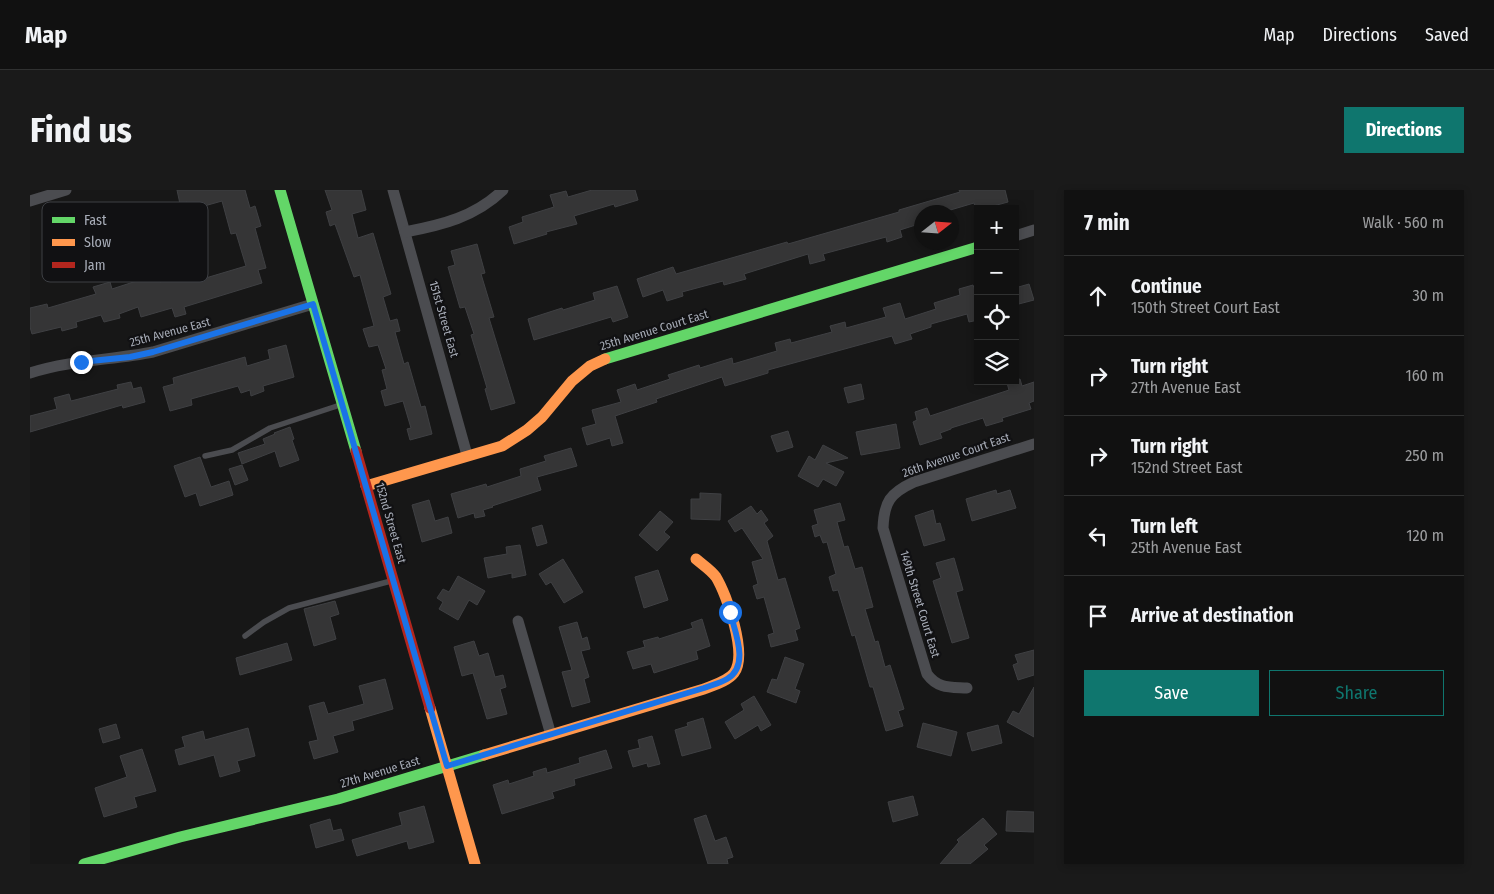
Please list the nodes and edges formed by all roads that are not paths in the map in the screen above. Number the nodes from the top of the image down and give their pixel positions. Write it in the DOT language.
graph roads {
  1 [pos="66,190"];
  2 [pos="280,190"];
  3 [pos="393,190"];
  4 [pos="503,190"];
  5 [pos="30,200"];
  6 [pos="1034,230"];
  7 [pos="405,232"];
  8 [pos="1019,235"];
  9 [pos="974,248"];
  10 [pos="313,304"];
  11 [pos="30,373"];
  12 [pos="342,404"];
  13 [pos="1034,444"];
  14 [pos="468,455"];
  15 [pos="205,456"];
  16 [pos="366,486"];
  17 [pos="891,499"];
  18 [pos="696,559"];
  19 [pos="393,580"];
  20 [pos="518,621"];
  21 [pos="245,636"];
  22 [pos="967,688"];
  23 [pos="551,736"];
  24 [pos="447,766"];
  25 [pos="84,864"];
  26 [pos="475,864"];
  1 -- 5 [label="street"];
  2 -- 10 [label="street, 152nd Street East"];
  3 -- 7 [label="street, 151st Street East"];
  4 -- 7 [label="street"];
  6 -- 8 [label="street"];
  7 -- 14 [label="street, 151st Street East"];
  9 -- 14 [label="street, 25th Avenue Court East"];
  10 -- 11 [label="street, 25th Avenue East"];
  10 -- 12 [label="street, 152nd Street East"];
  12 -- 15 [label="lane"];
  12 -- 16 [label="street, 152nd Street East"];
  13 -- 17 [label="street, 26th Avenue Court East"];
  14 -- 16 [label="street, 25th Avenue Court East"];
  16 -- 19 [label="street, 152nd Street East"];
  17 -- 22 [label="street, 149th Street Court East"];
  18 -- 23 [label="street, 27th Avenue East"];
  19 -- 21 [label="lane"];
  19 -- 24 [label="street, 152nd Street East"];
  20 -- 23 [label="street"];
  23 -- 24 [label="street, 27th Avenue East"];
  24 -- 25 [label="street, 27th Avenue East"];
  24 -- 26 [label="street, 152nd Street East"];
}
